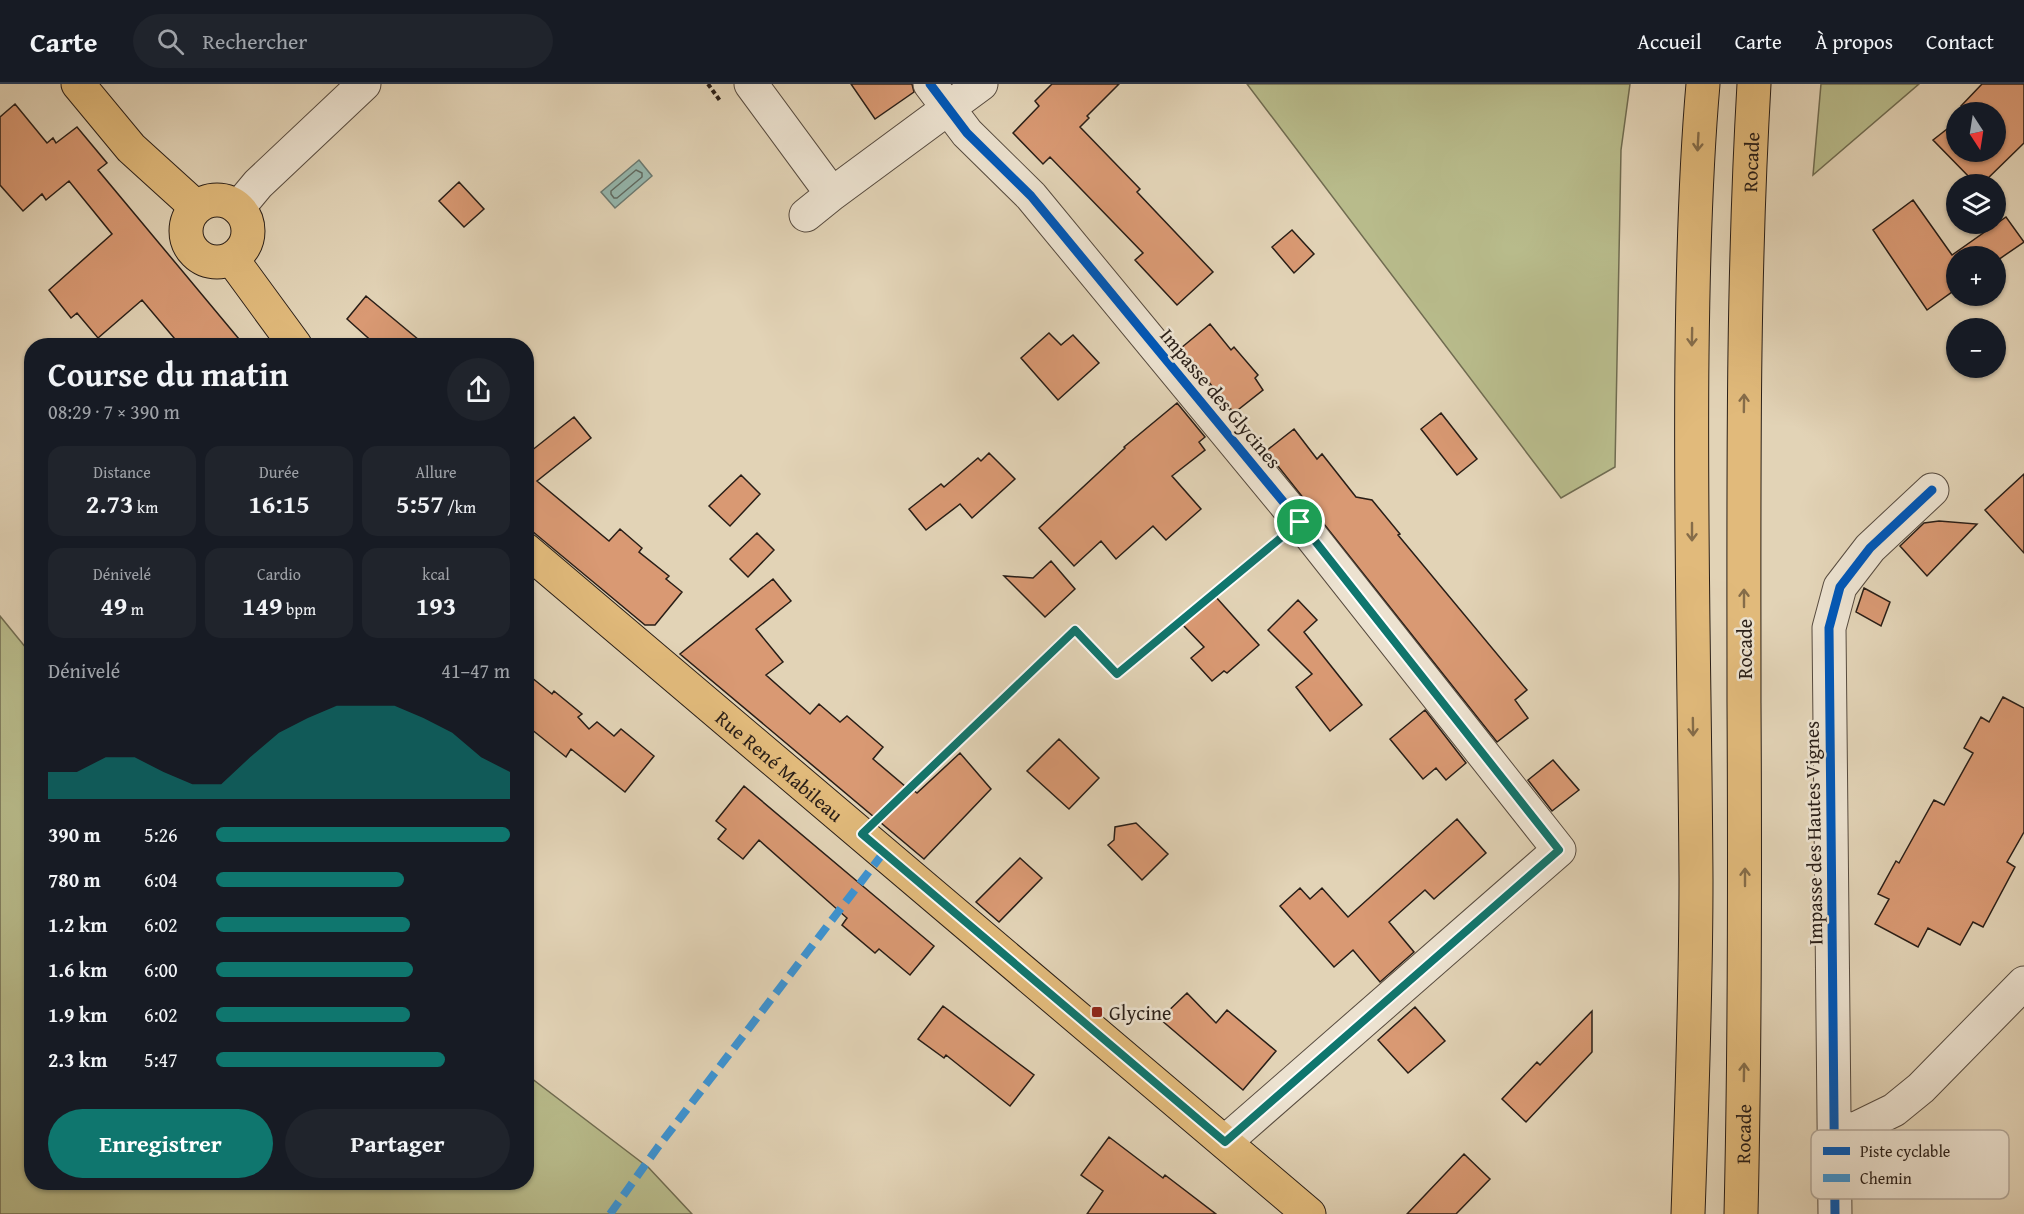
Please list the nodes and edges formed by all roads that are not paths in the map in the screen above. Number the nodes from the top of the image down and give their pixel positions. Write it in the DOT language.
graph roads {
  1 [pos="78,84"];
  2 [pos="364,84"];
  3 [pos="751,84"];
  4 [pos="981,84"];
  5 [pos="1703,84"];
  6 [pos="1754,84"];
  7 [pos="939,97"];
  8 [pos="832,194"];
  9 [pos="196,207"];
  10 [pos="238,208"];
  11 [pos="806,215"];
  12 [pos="232,259"];
  13 [pos="290,338"];
  14 [pos="1932,490"];
  15 [pos="534,557"];
  16 [pos="2024,983"];
  17 [pos="1834,1130"];
  18 [pos="1842,1130"];
  19 [pos="1225,1142"];
  20 [pos="1835,1199"];
  21 [pos="1309,1214"];
  22 [pos="1689,1214"];
  23 [pos="1741,1214"];
  24 [pos="1835,1214"];
  1 -- 9 [label="main road"];
  2 -- 10 [label="street"];
  3 -- 8 [label="street"];
  4 -- 7 [label="street"];
  5 -- 22 [label="main road, one-way"];
  23 -- 6 [label="main road, Rocade, one-way"];
  7 -- 8 [label="street"];
  7 -- 19 [label="street, Impasse des Glycines"];
  8 -- 11 [label="street"];
  9 -- 10 [label="main road"];
  9 -- 12 [label="main road"];
  10 -- 12 [label="main road"];
  12 -- 13 [label="main road"];
  14 -- 17 [label="street, Impasse des Hautes Vignes"];
  15 -- 19 [label="main road, Rue René Mabileau"];
  16 -- 18 [label="street"];
  19 -- 21 [label="main road, Rue René Mabileau"];
  20 -- 24 [label="street, Impasse des Hautes Vignes"];
}
